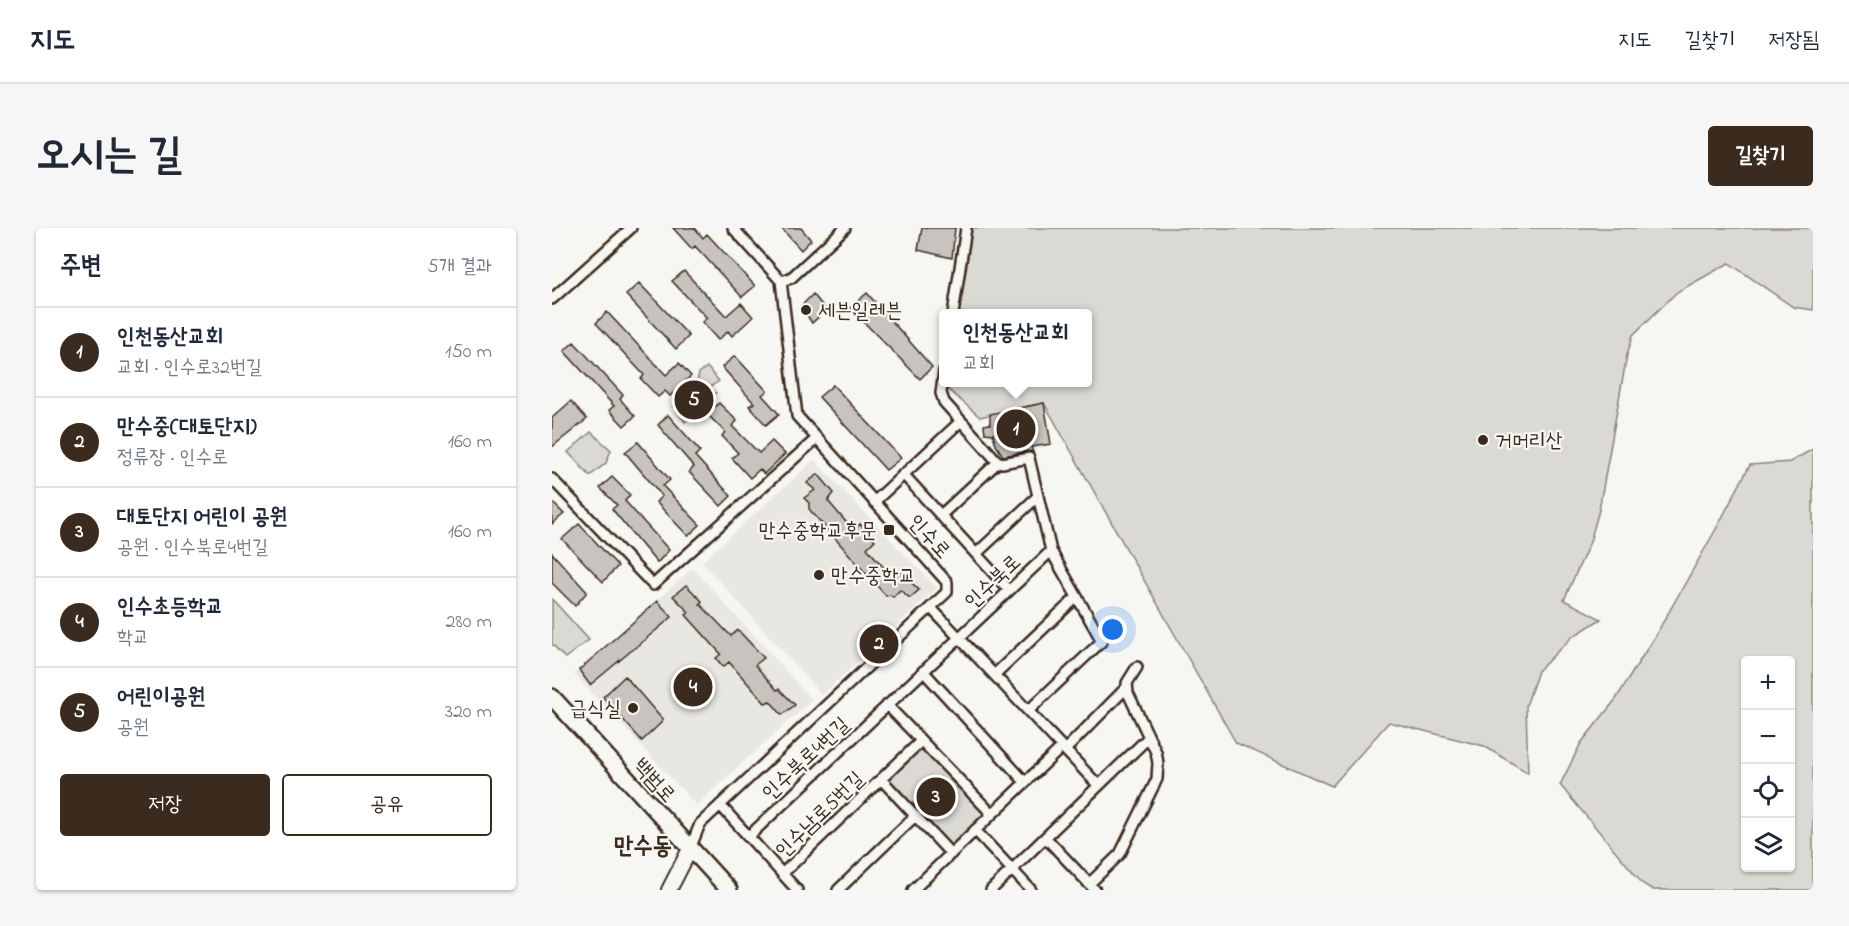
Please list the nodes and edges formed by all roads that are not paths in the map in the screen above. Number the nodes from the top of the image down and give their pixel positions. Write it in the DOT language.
graph roads {
  1 [pos="631,228"];
  2 [pos="733,228"];
  3 [pos="845,228"];
  4 [pos="966,228"];
  5 [pos="781,281"];
  6 [pos="552,299"];
  7 [pos="954,309"];
  8 [pos="942,387"];
  9 [pos="961,421"];
  10 [pos="816,439"];
  11 [pos="999,462"];
  12 [pos="903,474"];
  13 [pos="552,479"];
  14 [pos="1037,497"];
  15 [pos="874,502"];
  16 [pos="941,515"];
  17 [pos="1051,551"];
  18 [pos="976,554"];
  19 [pos="1009,590"];
  20 [pos="1077,597"];
  21 [pos="931,608"];
  22 [pos="959,637"];
  23 [pos="1137,667"];
  24 [pos="923,671"];
  25 [pos="994,675"];
  26 [pos="1127,687"];
  27 [pos="552,697"];
  28 [pos="887,705"];
  29 [pos="1028,711"];
  30 [pos="1148,738"];
  31 [pos="921,741"];
  32 [pos="1064,748"];
  33 [pos="881,779"];
  34 [pos="1025,782"];
  35 [pos="1098,785"];
  36 [pos="720,805"];
  37 [pos="992,814"];
  38 [pos="915,816"];
  39 [pos="975,830"];
  40 [pos="748,837"];
  41 [pos="1046,838"];
  42 [pos="690,849"];
  43 [pos="951,854"];
  44 [pos="1012,870"];
  45 [pos="782,874"];
  46 [pos="1092,887"];
  47 [pos="669,890"];
  48 [pos="729,890"];
  49 [pos="797,890"];
  50 [pos="838,890"];
  51 [pos="913,890"];
  52 [pos="991,890"];
  53 [pos="1031,890"];
  1 -- 6 [label="street"];
  2 -- 5 [label="street"];
  3 -- 5 [label="street"];
  4 -- 7 [label="street"];
  5 -- 10 [label="street, 인수로"];
  8 -- 9 [label="street"];
  9 -- 11 [label="street"];
  9 -- 12 [label="street"];
  10 -- 13 [label="street"];
  10 -- 15 [label="street, 인수로"];
  11 -- 14 [label="street"];
  11 -- 16 [label="street"];
  12 -- 15 [label="street"];
  12 -- 16 [label="street"];
  14 -- 17 [label="street"];
  14 -- 18 [label="street"];
  15 -- 21 [label="street, 인수로"];
  16 -- 18 [label="street"];
  17 -- 19 [label="street, 인수북로"];
  17 -- 20 [label="street"];
  18 -- 19 [label="street"];
  19 -- 22 [label="street, 인수북로"];
  20 -- 25 [label="street"];
  20 -- 29 [label="street"];
  21 -- 22 [label="street, 인수북로"];
  21 -- 36 [label="street, 인수로"];
  22 -- 24 [label="street, 인수북로4번길"];
  22 -- 25 [label="street, 인수북로"];
  23 -- 26 [label="street"];
  24 -- 28 [label="street, 인수북로4번길"];
  24 -- 34 [label="street"];
  25 -- 29 [label="street, 인수북로"];
  26 -- 30 [label="street"];
  26 -- 32 [label="street"];
  27 -- 42 [label="main road, 백범로"];
  28 -- 31 [label="street"];
  28 -- 40 [label="street, 인수북로4번길"];
  29 -- 32 [label="street, 인수북로"];
  30 -- 35 [label="street"];
  30 -- 46 [label="street"];
  31 -- 33 [label="street, 인수남로5번길"];
  31 -- 37 [label="street"];
  32 -- 34 [label="street"];
  32 -- 35 [label="street, 인수북로"];
  33 -- 38 [label="street, 인수남로5번길"];
  33 -- 45 [label="street, 인수남로5번길"];
  34 -- 37 [label="street"];
  35 -- 41 [label="street"];
  36 -- 40 [label="street"];
  36 -- 42 [label="street, 인수로"];
  37 -- 39 [label="street"];
  38 -- 43 [label="street, 인수남로5번길"];
  38 -- 50 [label="street"];
  39 -- 43 [label="street"];
  39 -- 44 [label="street"];
  40 -- 45 [label="street"];
  41 -- 44 [label="street"];
  41 -- 46 [label="street"];
  42 -- 47 [label="main road"];
  42 -- 48 [label="main road, 백범로"];
  43 -- 51 [label="street"];
  44 -- 52 [label="street"];
  44 -- 53 [label="street"];
  45 -- 49 [label="street"];
}
